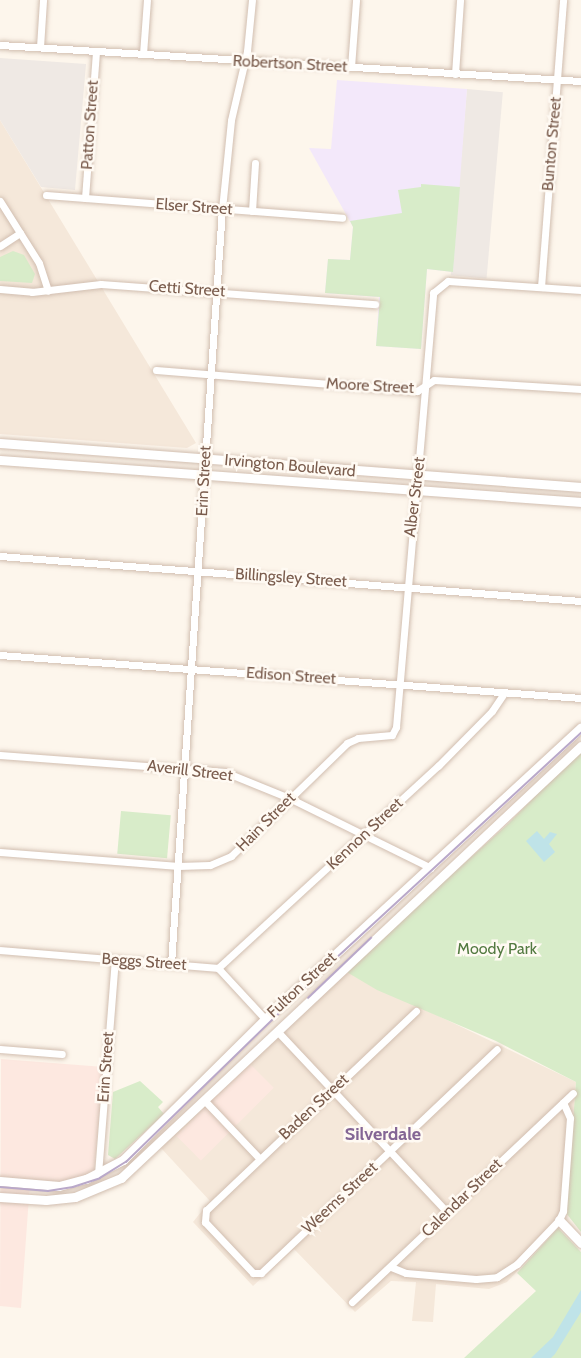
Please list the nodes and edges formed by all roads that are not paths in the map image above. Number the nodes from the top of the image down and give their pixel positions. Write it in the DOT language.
graph roads {
  1 [pos="43,0"];
  2 [pos="147,0"];
  3 [pos="252,0"];
  4 [pos="356,0"];
  5 [pos="460,0"];
  6 [pos="563,0"];
  7 [pos="0,45"];
  8 [pos="40,47"];
  9 [pos="96,52"];
  10 [pos="143,54"];
  11 [pos="244,62"];
  12 [pos="351,67"];
  13 [pos="455,74"];
  14 [pos="558,80"];
  15 [pos="581,81"];
  16 [pos="255,163"];
  17 [pos="46,195"];
  18 [pos="85,198"];
  19 [pos="0,201"];
  20 [pos="222,209"];
  21 [pos="252,211"];
  22 [pos="342,218"];
  23 [pos="20,233"];
  24 [pos="0,246"];
  25 [pos="541,287"];
  26 [pos="0,290"];
  27 [pos="581,290"];
  28 [pos="48,291"];
  29 [pos="216,291"];
  30 [pos="375,304"];
  31 [pos="156,370"];
  32 [pos="210,374"];
  33 [pos="426,385"];
  34 [pos="581,389"];
  35 [pos="0,443"];
  36 [pos="71,449"];
  37 [pos="206,459"];
  38 [pos="0,460"];
  39 [pos="70,465"];
  40 [pos="310,467"];
  41 [pos="205,475"];
  42 [pos="418,476"];
  43 [pos="310,483"];
  44 [pos="537,484"];
  45 [pos="581,487"];
  46 [pos="415,491"];
  47 [pos="536,499"];
  48 [pos="581,502"];
  49 [pos="0,556"];
  50 [pos="198,571"];
  51 [pos="406,586"];
  52 [pos="581,601"];
  53 [pos="0,655"];
  54 [pos="192,669"];
  55 [pos="400,684"];
  56 [pos="504,693"];
  57 [pos="581,698"];
  58 [pos="396,722"];
  59 [pos="581,727"];
  60 [pos="581,746"];
  61 [pos="0,755"];
  62 [pos="185,768"];
  63 [pos="289,798"];
  64 [pos="367,834"];
  65 [pos="0,852"];
  66 [pos="178,866"];
  67 [pos="431,868"];
  68 [pos="0,951"];
  69 [pos="114,960"];
  70 [pos="171,964"];
  71 [pos="218,968"];
  72 [pos="416,1011"];
  73 [pos="266,1019"];
  74 [pos="278,1032"];
  75 [pos="497,1049"];
  76 [pos="0,1050"];
  77 [pos="62,1054"];
  78 [pos="333,1090"];
  79 [pos="573,1093"];
  80 [pos="205,1101"];
  81 [pos="564,1102"];
  82 [pos="390,1151"];
  83 [pos="259,1158"];
  84 [pos="98,1174"];
  85 [pos="0,1181"];
  86 [pos="0,1197"];
  87 [pos="213,1203"];
  88 [pos="447,1212"];
  89 [pos="559,1220"];
  90 [pos="579,1241"];
  91 [pos="391,1267"];
  92 [pos="352,1302"];
  1 -- 8 [label="street"];
  2 -- 10 [label="street"];
  3 -- 11 [label="street, Erin Street"];
  4 -- 12 [label="street"];
  5 -- 13 [label="street"];
  6 -- 14 [label="street, Bunton Street"];
  7 -- 8 [label="street, Robertson Street"];
  8 -- 9 [label="street, Robertson Street"];
  9 -- 10 [label="street, Robertson Street"];
  9 -- 18 [label="street, Patton Street"];
  10 -- 11 [label="street, Robertson Street"];
  11 -- 12 [label="street, Robertson Street"];
  11 -- 20 [label="street, Erin Street"];
  12 -- 13 [label="street, Robertson Street"];
  13 -- 14 [label="street, Robertson Street"];
  14 -- 15 [label="street, Robertson Street"];
  14 -- 25 [label="street, Bunton Street"];
  16 -- 21 [label="street"];
  17 -- 18 [label="street, Elser Street"];
  18 -- 20 [label="street, Elser Street"];
  19 -- 23 [label="street"];
  20 -- 21 [label="street, Elser Street"];
  20 -- 29 [label="street, Erin Street"];
  21 -- 22 [label="street, Elser Street"];
  23 -- 24 [label="street"];
  23 -- 28 [label="street"];
  25 -- 27 [label="street"];
  25 -- 33 [label="street, Alber Street"];
  26 -- 28 [label="street, Cetti Street"];
  28 -- 29 [label="street, Cetti Street"];
  29 -- 30 [label="street, Cetti Street"];
  29 -- 32 [label="street, Erin Street"];
  31 -- 32 [label="street, Moore Street"];
  32 -- 33 [label="street, Moore Street"];
  32 -- 37 [label="street, Erin Street"];
  33 -- 34 [label="street, Moore Street"];
  33 -- 42 [label="street, Alber Street"];
  35 -- 36 [label="main road, Irvington Boulevard"];
  36 -- 37 [label="main road, Irvington Boulevard"];
  36 -- 39 [label="main road"];
  37 -- 40 [label="main road, Irvington Boulevard"];
  37 -- 41 [label="street, Erin Street"];
  38 -- 39 [label="main road, Irvington Boulevard"];
  39 -- 41 [label="main road, Irvington Boulevard"];
  40 -- 42 [label="main road, Irvington Boulevard"];
  40 -- 43 [label="main road"];
  41 -- 43 [label="main road, Irvington Boulevard"];
  41 -- 50 [label="street, Erin Street"];
  42 -- 44 [label="main road, Irvington Boulevard"];
  42 -- 46 [label="street, Alber Street"];
  43 -- 46 [label="main road, Irvington Boulevard"];
  44 -- 45 [label="main road, Irvington Boulevard"];
  44 -- 47 [label="main road"];
  46 -- 47 [label="main road, Irvington Boulevard"];
  46 -- 51 [label="street, Alber Street"];
  47 -- 48 [label="main road, Irvington Boulevard"];
  49 -- 50 [label="street, Billingsley Street"];
  50 -- 51 [label="street, Billingsley Street"];
  50 -- 54 [label="street, Erin Street"];
  51 -- 52 [label="street, Billingsley Street"];
  51 -- 55 [label="street, Alber Street"];
  53 -- 54 [label="street, Edison Street"];
  54 -- 55 [label="street, Edison Street"];
  54 -- 62 [label="street, Erin Street"];
  55 -- 56 [label="street, Edison Street"];
  55 -- 58 [label="street, Alber Street"];
  56 -- 57 [label="street, Edison Street"];
  56 -- 64 [label="street, Kennon Street"];
  58 -- 63 [label="street, Hain Street"];
  59 -- 67 [label="main road, Fulton Street"];
  60 -- 74 [label="main road, Fulton Street"];
  61 -- 62 [label="street, Averill Street"];
  62 -- 63 [label="street, Averill Street"];
  62 -- 66 [label="street, Erin Street"];
  63 -- 64 [label="street, Averill Street"];
  63 -- 66 [label="street, Hain Street"];
  64 -- 67 [label="street, Averill Street"];
  64 -- 71 [label="street, Kennon Street"];
  65 -- 66 [label="street, Hain Street"];
  66 -- 70 [label="street, Erin Street"];
  67 -- 73 [label="main road, Fulton Street"];
  68 -- 69 [label="street, Beggs Street"];
  69 -- 70 [label="street, Beggs Street"];
  69 -- 84 [label="street, Erin Street"];
  70 -- 71 [label="street, Beggs Street"];
  71 -- 73 [label="street"];
  72 -- 78 [label="street, Baden Street"];
  73 -- 84 [label="main road, Fulton Street"];
  74 -- 78 [label="street"];
  74 -- 80 [label="main road, Fulton Street"];
  75 -- 82 [label="street, Weems Street"];
  76 -- 77 [label="street"];
  78 -- 82 [label="street"];
  78 -- 83 [label="street, Baden Street"];
  79 -- 81 [label="street, Calendar Street"];
  80 -- 83 [label="street"];
  80 -- 86 [label="main road, Fulton Street"];
  81 -- 88 [label="street, Calendar Street"];
  81 -- 89 [label="street"];
  82 -- 87 [label="street, Weems Street"];
  82 -- 88 [label="street"];
  83 -- 87 [label="street, Baden Street"];
  84 -- 85 [label="main road, Fulton Street"];
  88 -- 91 [label="street, Calendar Street"];
  89 -- 90 [label="main road"];
  89 -- 91 [label="street"];
  91 -- 92 [label="street, Calendar Street"];
}
